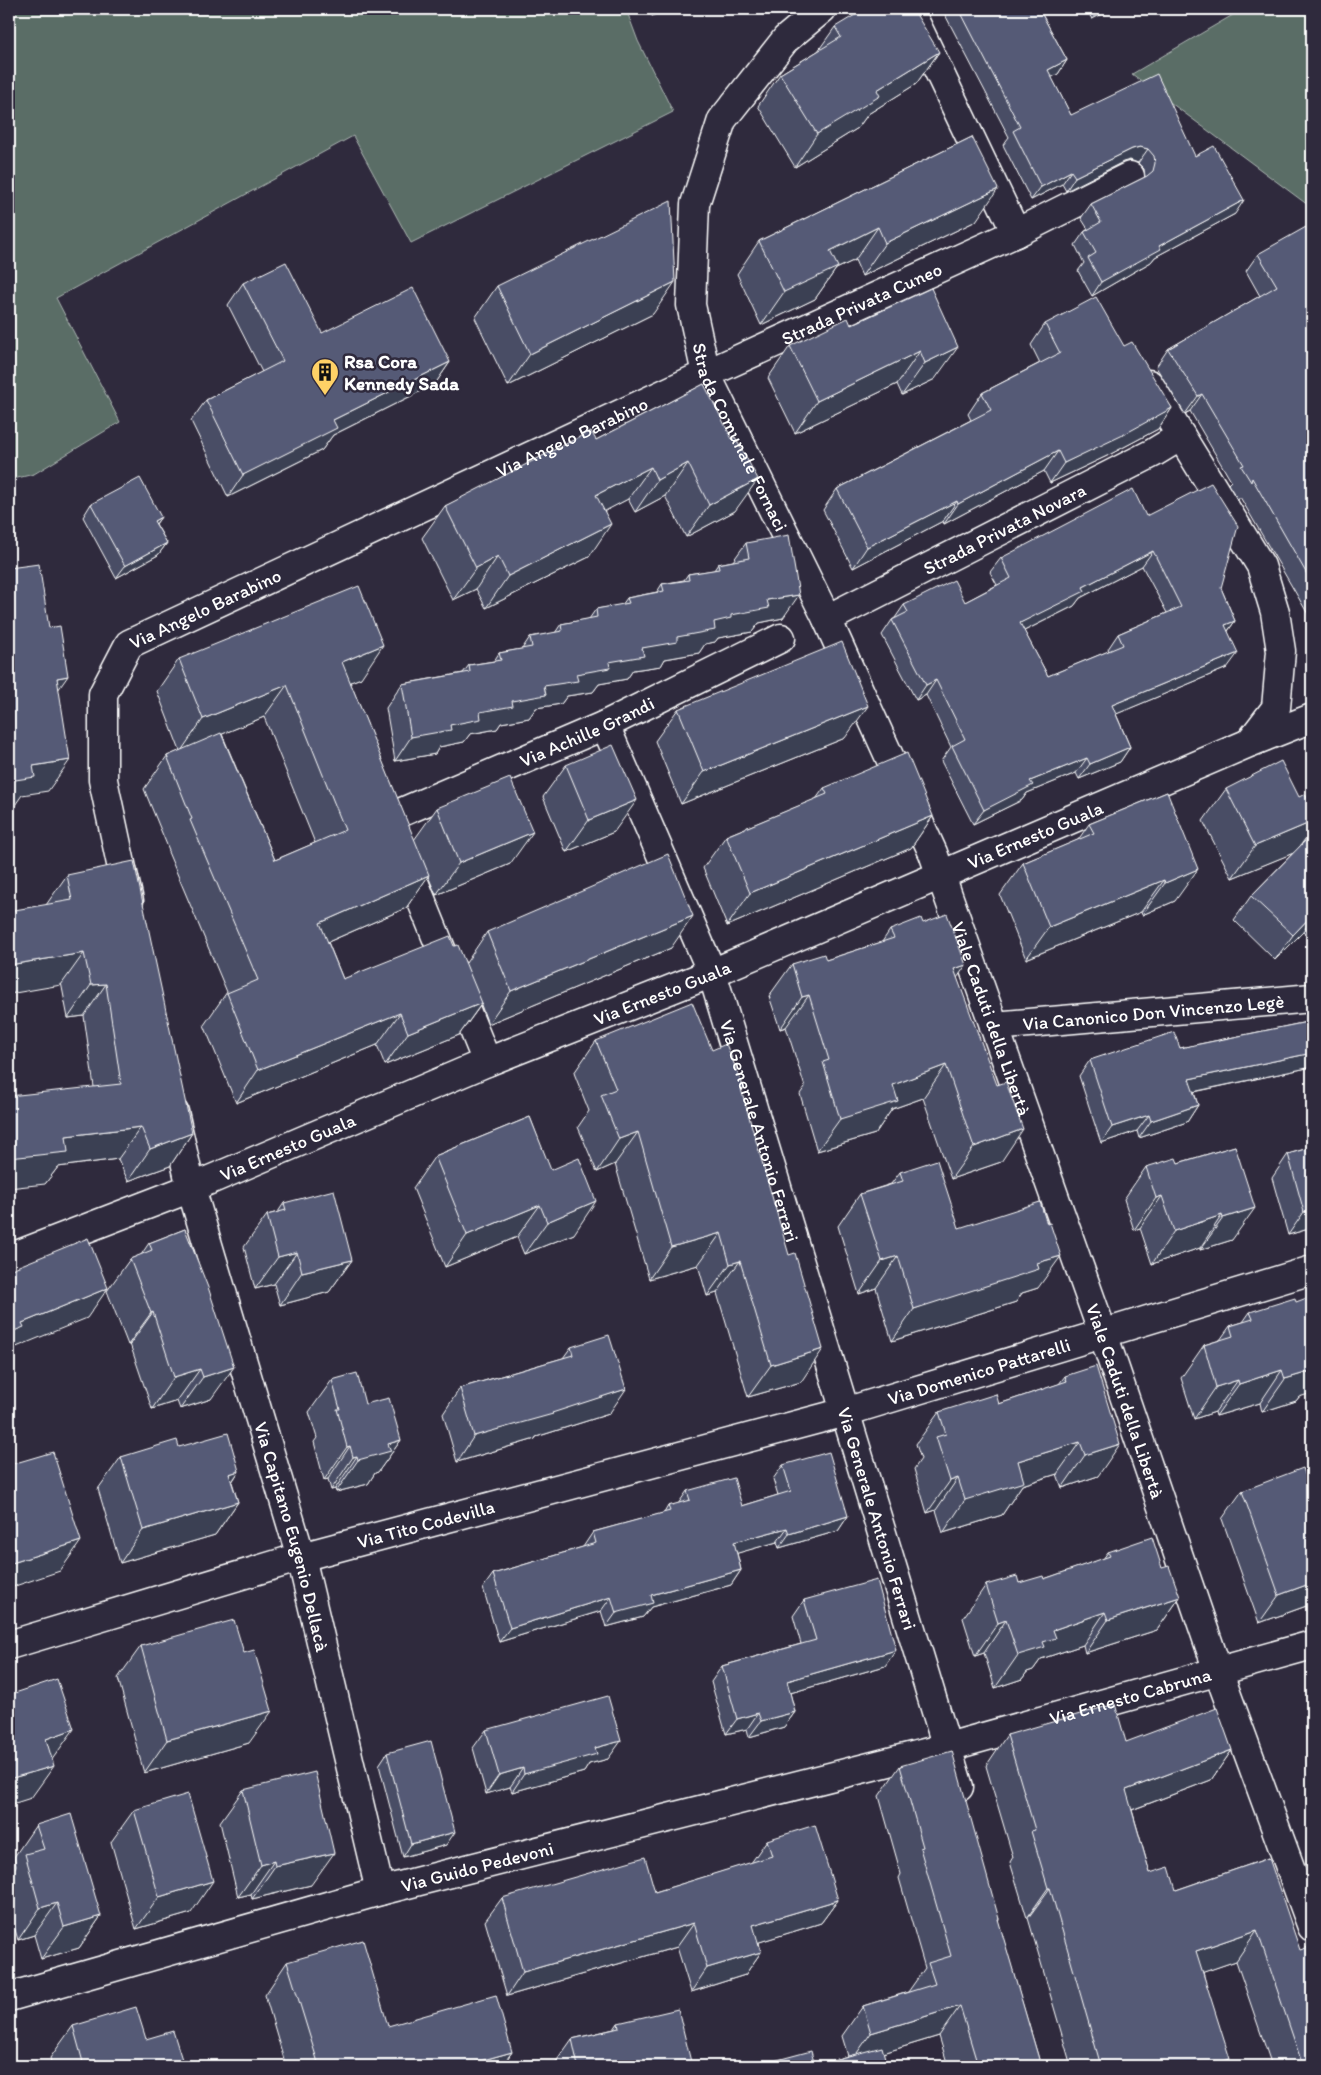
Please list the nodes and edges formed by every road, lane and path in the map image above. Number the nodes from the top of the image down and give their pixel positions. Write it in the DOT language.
graph roads {
  1 [pos="822,9"];
  2 [pos="909,9"];
  3 [pos="1130,176"];
  4 [pos="1016,233"];
  5 [pos="1138,367"];
  6 [pos="706,374"];
  7 [pos="1181,436"];
  8 [pos="827,619"];
  9 [pos="782,638"];
  10 [pos="1312,718"];
  11 [pos="605,725"];
  12 [pos="1249,743"];
  13 [pos="941,874"];
  14 [pos="134,924"];
  15 [pos="712,973"];
  16 [pos="1312,998"];
  17 [pos="994,1026"];
  18 [pos="487,1062"];
  19 [pos="169,1087"];
  20 [pos="191,1188"];
  21 [pos="9,1258"];
  22 [pos="1312,1270"];
  23 [pos="1103,1334"];
  24 [pos="845,1412"];
  25 [pos="300,1557"];
  26 [pos="9,1645"];
  27 [pos="1312,1645"];
  28 [pos="1218,1671"];
  29 [pos="948,1747"];
  30 [pos="966,1813"];
  31 [pos="380,1891"];
  32 [pos="1312,1927"];
  33 [pos="9,1997"];
  1 -- 6 [label="street, Strada Comunale Fornaci"];
  2 -- 4 [label="street"];
  3 -- 4 [label="street, Strada Privata Cuneo"];
  4 -- 6 [label="street, Strada Privata Cuneo"];
  5 -- 7 [label="street"];
  6 -- 8 [label="street, Strada Comunale Fornaci"];
  6 -- 14 [label="street, Via Angelo Barabino"];
  7 -- 8 [label="street, Strada Privata Novara"];
  7 -- 12 [label="street"];
  8 -- 13 [label="street, Strada Comunale Fornaci"];
  9 -- 11 [label="street, Via Achille Grandi"];
  10 -- 12 [label="street, Via Ernesto Guala"];
  11 -- 15 [label="street, Via Generale Antonio Ferrari"];
  11 -- 18 [label="street, Via Achille Grandi"];
  12 -- 13 [label="street, Via Ernesto Guala"];
  13 -- 15 [label="street, Via Ernesto Guala"];
  13 -- 17 [label="street, Viale Caduti della Libertà"];
  15 -- 18 [label="street, Via Ernesto Guala"];
  15 -- 24 [label="street, Via Generale Antonio Ferrari"];
  16 -- 17 [label="street, Via Canonico Don Vincenzo Legè"];
  17 -- 23 [label="street, Viale Caduti della Libertà"];
  18 -- 20 [label="street, Via Ernesto Guala"];
  19 -- 20 [label="street"];
  20 -- 21 [label="street, Via Ernesto Guala"];
  20 -- 25 [label="street, Via Capitano Eugenio Dellacà"];
  22 -- 23 [label="street, Via Domenico Pattarelli"];
  23 -- 24 [label="street, Via Domenico Pattarelli"];
  23 -- 28 [label="street, Viale Caduti della Libertà"];
  24 -- 25 [label="street, Via Tito Codevilla"];
  24 -- 29 [label="street, Via Generale Antonio Ferrari"];
  25 -- 26 [label="street, Via Tito Codevilla"];
  25 -- 31 [label="street, Via Capitano Eugenio Dellacà"];
  27 -- 28 [label="street, Via Ernesto Cabruna"];
  28 -- 29 [label="street, Via Ernesto Cabruna"];
  28 -- 32 [label="street, Viale Caduti della Libertà"];
  29 -- 30 [label="street, Via Generale Antonio Ferrari"];
  29 -- 31 [label="street, Via Guido Pedevoni"];
  31 -- 33 [label="street, Via Guido Pedevoni"];
}
